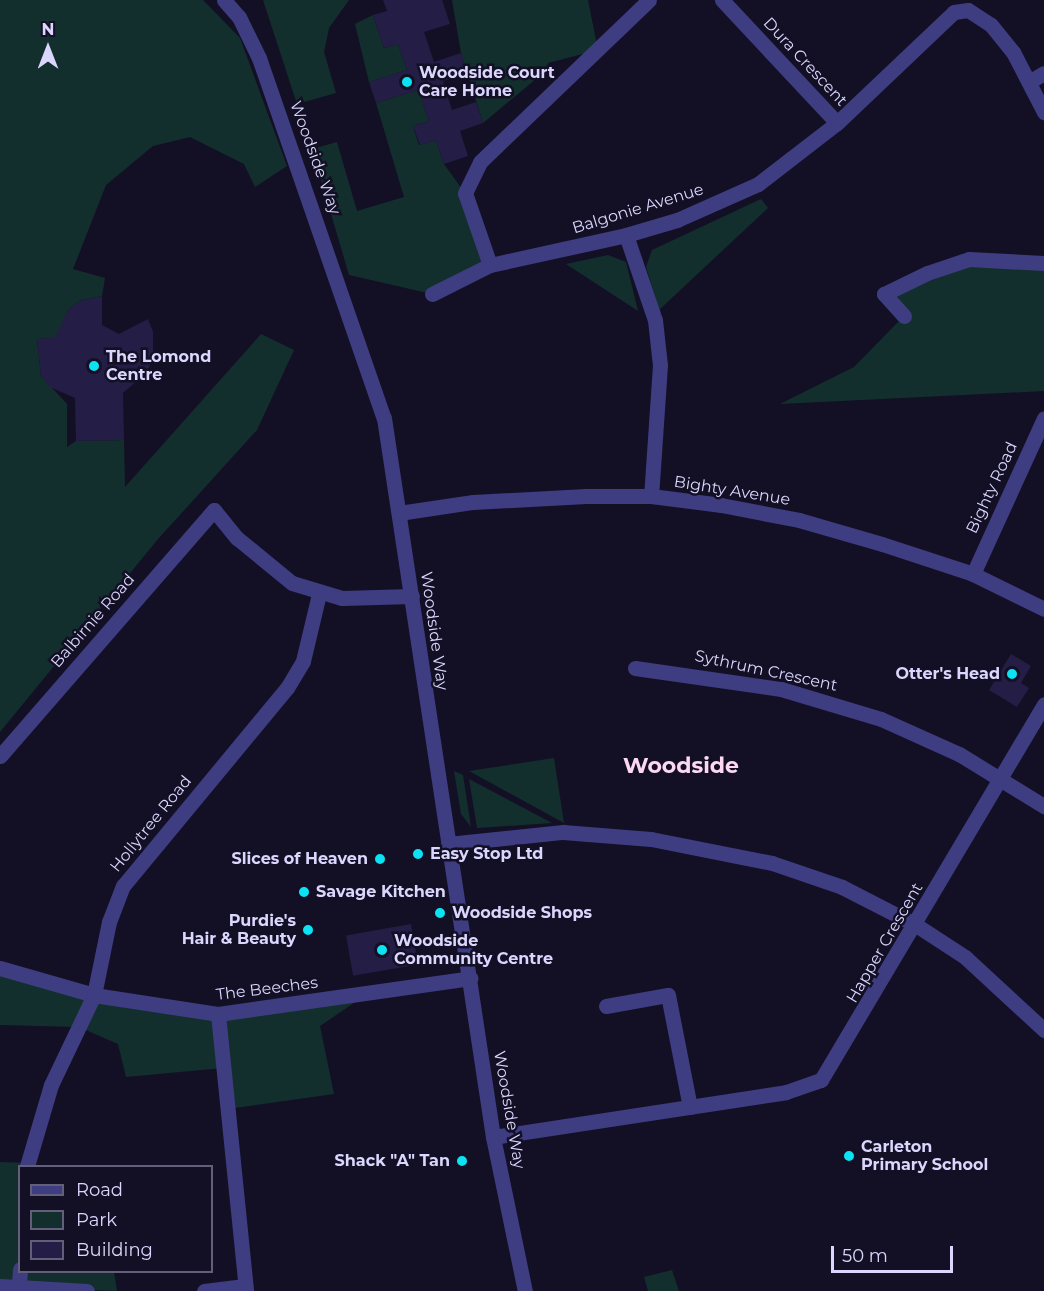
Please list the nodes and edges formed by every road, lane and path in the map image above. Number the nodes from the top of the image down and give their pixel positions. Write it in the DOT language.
graph roads {
  1 [pos="224,0"];
  2 [pos="649,0"];
  3 [pos="722,0"];
  4 [pos="963,5"];
  5 [pos="1044,73"];
  6 [pos="1029,82"];
  7 [pos="1044,112"];
  8 [pos="837,123"];
  9 [pos="626,235"];
  10 [pos="1044,264"];
  11 [pos="490,265"];
  12 [pos="432,294"];
  13 [pos="904,316"];
  14 [pos="1044,417"];
  15 [pos="651,496"];
  16 [pos="399,513"];
  17 [pos="973,574"];
  18 [pos="320,594"];
  19 [pos="412,596"];
  20 [pos="1044,609"];
  21 [pos="635,668"];
  22 [pos="1044,704"];
  23 [pos="0,756"];
  24 [pos="1001,780"];
  25 [pos="1044,806"];
  26 [pos="448,844"];
  27 [pos="916,926"];
  28 [pos="0,968"];
  29 [pos="470,978"];
  30 [pos="94,995"];
  31 [pos="606,1006"];
  32 [pos="218,1014"];
  33 [pos="1044,1030"];
  34 [pos="690,1107"];
  35 [pos="493,1137"];
  36 [pos="28,1165"];
  37 [pos="19,1276"];
  38 [pos="0,1286"];
  39 [pos="246,1289"];
  40 [pos="87,1291"];
  41 [pos="204,1291"];
  42 [pos="525,1291"];
  1 -- 16 [label="street, Woodside Way"];
  2 -- 11 [label="street"];
  3 -- 8 [label="street, Dura Crescent"];
  4 -- 6 [label="street"];
  4 -- 8 [label="street, Balgonie Avenue"];
  5 -- 6 [label="street"];
  6 -- 7 [label="street"];
  8 -- 9 [label="street, Balgonie Avenue"];
  9 -- 11 [label="street, Balgonie Avenue"];
  9 -- 15 [label="street"];
  10 -- 13 [label="street"];
  11 -- 12 [label="street, Balgonie Avenue"];
  14 -- 17 [label="street, Bighty Road"];
  15 -- 16 [label="street, Bighty Avenue"];
  15 -- 17 [label="street, Bighty Avenue"];
  16 -- 19 [label="street, Woodside Way"];
  17 -- 20 [label="street, Bighty Avenue"];
  18 -- 19 [label="street"];
  18 -- 23 [label="street, Balbirnie Road"];
  18 -- 30 [label="street, Hollytree Road"];
  19 -- 26 [label="street, Woodside Way"];
  21 -- 24 [label="street, Sythrum Crescent"];
  22 -- 24 [label="street, Happer Crescent"];
  24 -- 25 [label="street, Sythrum Crescent"];
  24 -- 27 [label="street, Happer Crescent"];
  26 -- 27 [label="street"];
  26 -- 29 [label="street, Woodside Way"];
  27 -- 33 [label="street"];
  27 -- 34 [label="street, Happer Crescent"];
  28 -- 30 [label="street, The Beeches"];
  29 -- 32 [label="street, The Beeches"];
  29 -- 35 [label="street, Woodside Way"];
  30 -- 32 [label="street, The Beeches"];
  30 -- 36 [label="street, Hollytree Road"];
  31 -- 34 [label="street"];
  32 -- 39 [label="street"];
  34 -- 35 [label="street, Happer Crescent"];
  35 -- 42 [label="street, Woodside Way"];
  37 -- 38 [label="street"];
  37 -- 40 [label="street"];
  39 -- 41 [label="street"];
}
